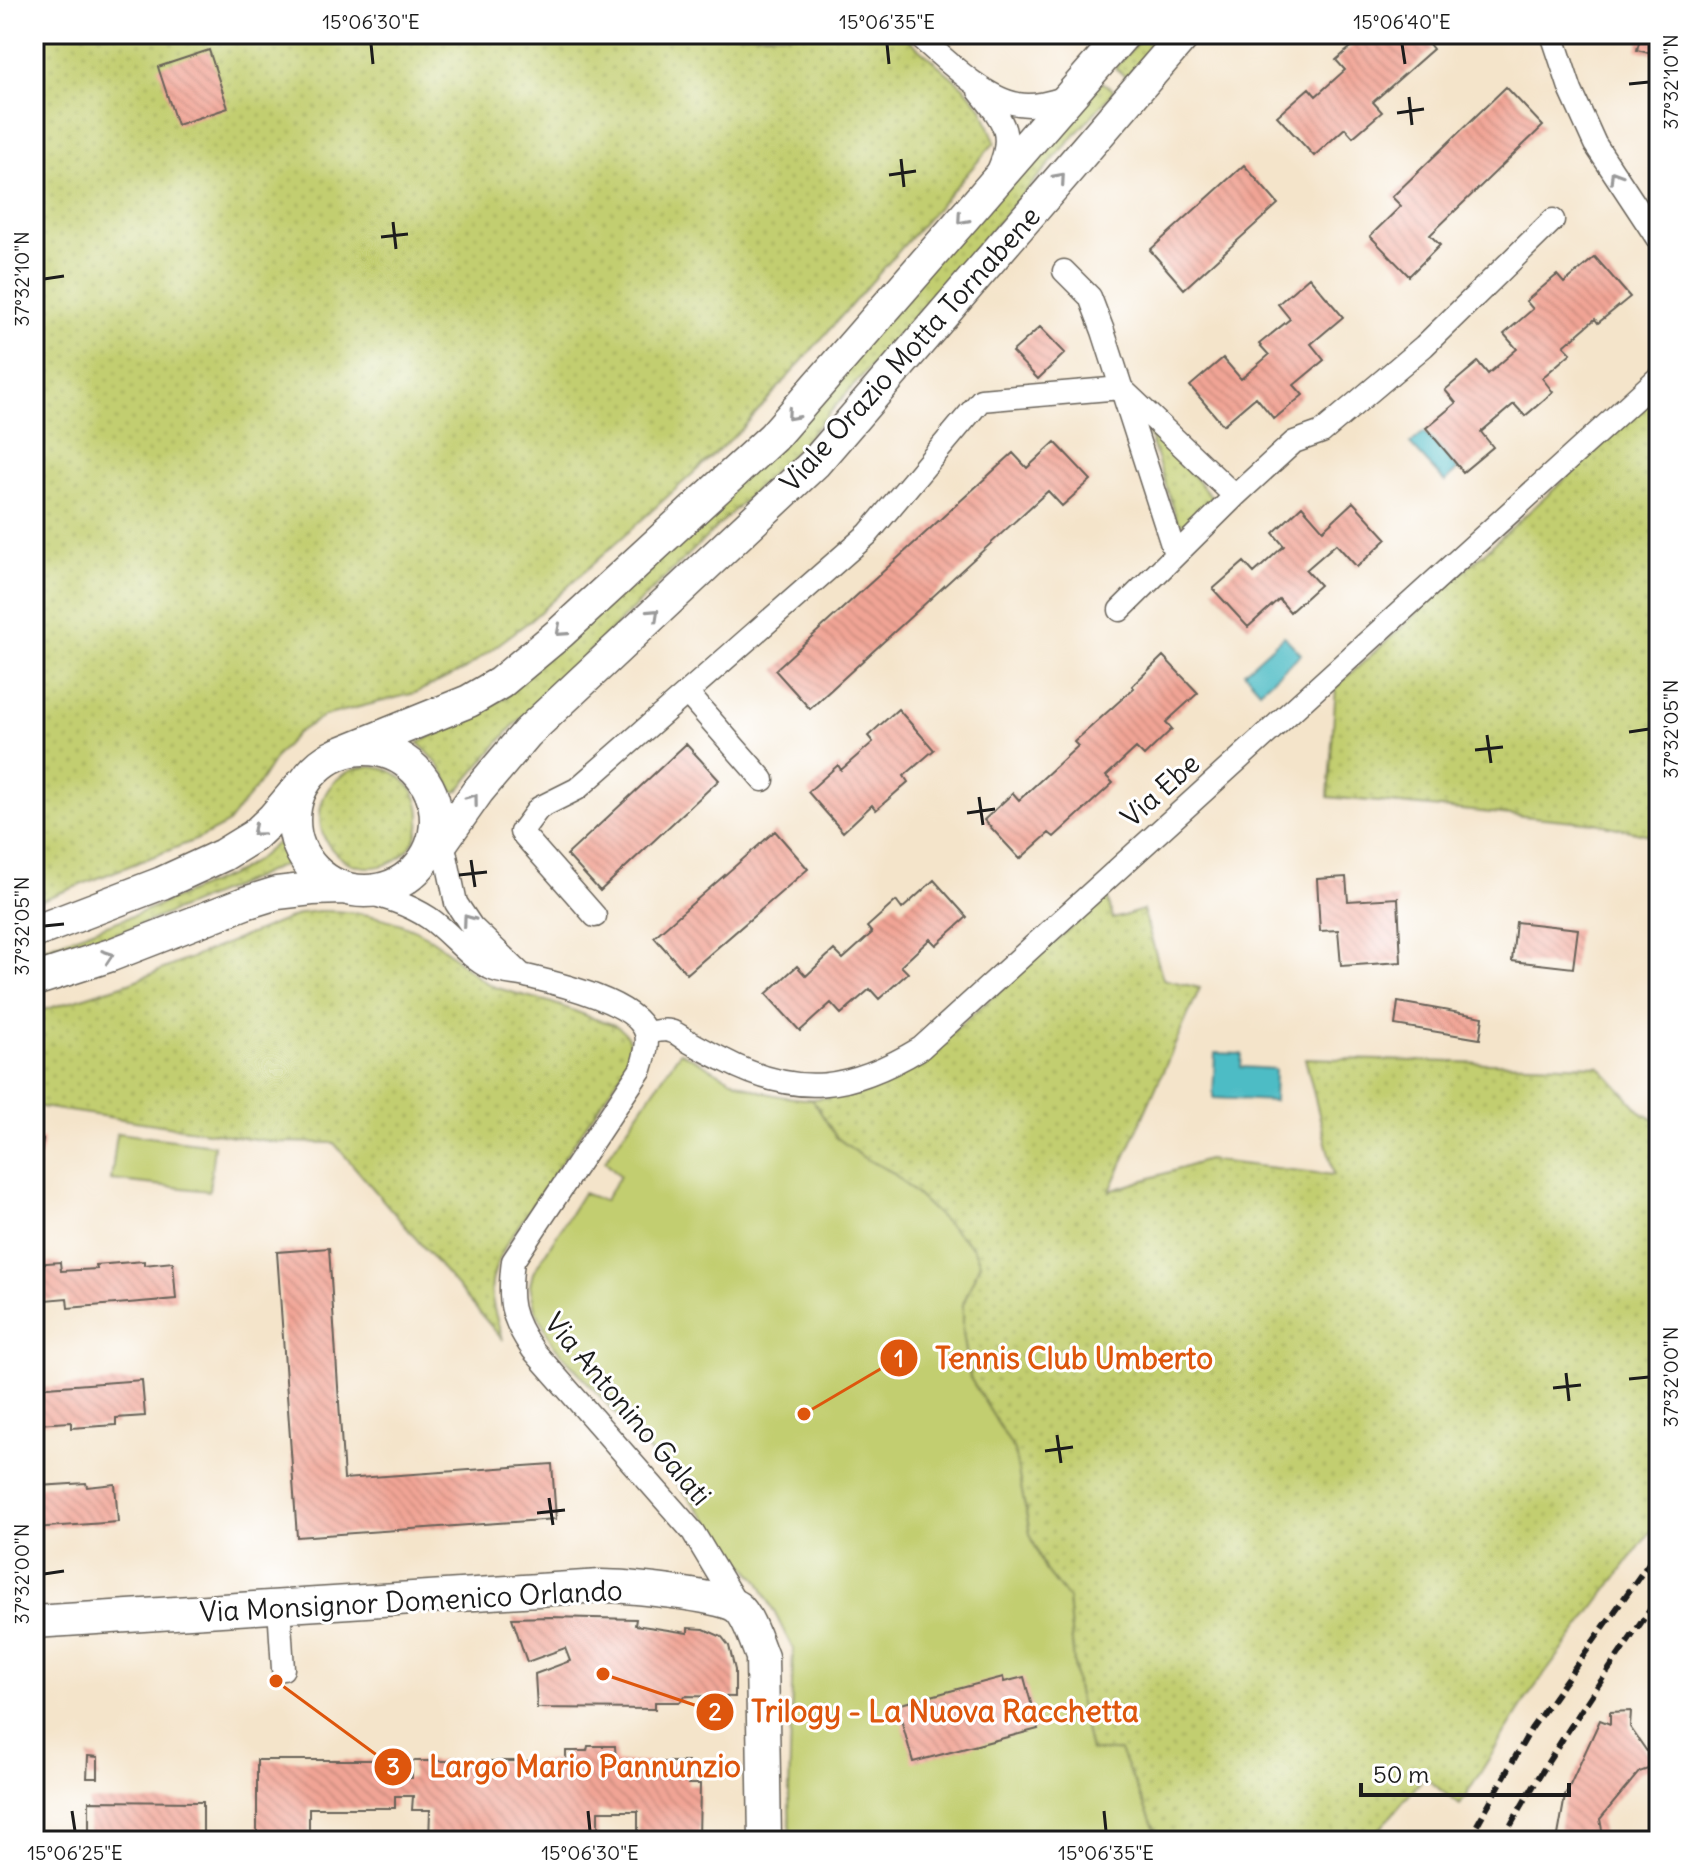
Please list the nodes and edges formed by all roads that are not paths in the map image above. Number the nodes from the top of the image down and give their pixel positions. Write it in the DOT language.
graph roads {
  1 [pos="916,34"];
  2 [pos="1124,34"];
  3 [pos="1185,34"];
  4 [pos="1552,34"];
  5 [pos="971,80"];
  6 [pos="1069,97"];
  7 [pos="991,187"];
  8 [pos="1553,220"];
  9 [pos="1659,241"];
  10 [pos="1064,271"];
  11 [pos="1659,377"];
  12 [pos="1121,388"];
  13 [pos="1235,496"];
  14 [pos="1175,554"];
  15 [pos="1120,610"];
  16 [pos="688,694"];
  17 [pos="338,754"];
  18 [pos="310,774"];
  19 [pos="763,780"];
  20 [pos="434,838"];
  21 [pos="352,890"];
  22 [pos="595,916"];
  23 [pos="34,932"];
  24 [pos="522,975"];
  25 [pos="34,980"];
  26 [pos="646,1033"];
  27 [pos="279,1607"];
  28 [pos="738,1607"];
  29 [pos="34,1622"];
  30 [pos="283,1669"];
  31 [pos="765,1841"];
  1 -- 5 [label="street"];
  2 -- 6 [label="main road, Viale Orazio Motta Tornabene"];
  20 -- 3 [label="main road, Viale Orazio Motta Tornabene, one-way"];
  9 -- 4 [label="street, one-way"];
  5 -- 6 [label="street"];
  5 -- 7 [label="street"];
  6 -- 7 [label="main road, Viale Orazio Motta Tornabene"];
  7 -- 17 [label="main road, Viale Orazio Motta Tornabene, one-way"];
  8 -- 13 [label="street"];
  10 -- 12 [label="street"];
  11 -- 26 [label="street, Via Ebe"];
  12 -- 13 [label="street"];
  12 -- 14 [label="street"];
  12 -- 16 [label="street"];
  13 -- 14 [label="street"];
  14 -- 15 [label="street"];
  16 -- 19 [label="street"];
  16 -- 22 [label="street"];
  17 -- 18 [label="main road"];
  17 -- 20 [label="main road"];
  18 -- 21 [label="main road"];
  18 -- 23 [label="main road, one-way"];
  20 -- 21 [label="main road"];
  24 -- 20 [label="street, one-way"];
  21 -- 24 [label="street"];
  25 -- 21 [label="main road, one-way"];
  24 -- 26 [label="street"];
  26 -- 28 [label="street, Via Antonino Galati"];
  27 -- 28 [label="main road, Via Monsignor Domenico Orlando"];
  27 -- 29 [label="main road, Via Monsignor Domenico Orlando"];
  27 -- 30 [label="street"];
  28 -- 31 [label="main road"];
}
